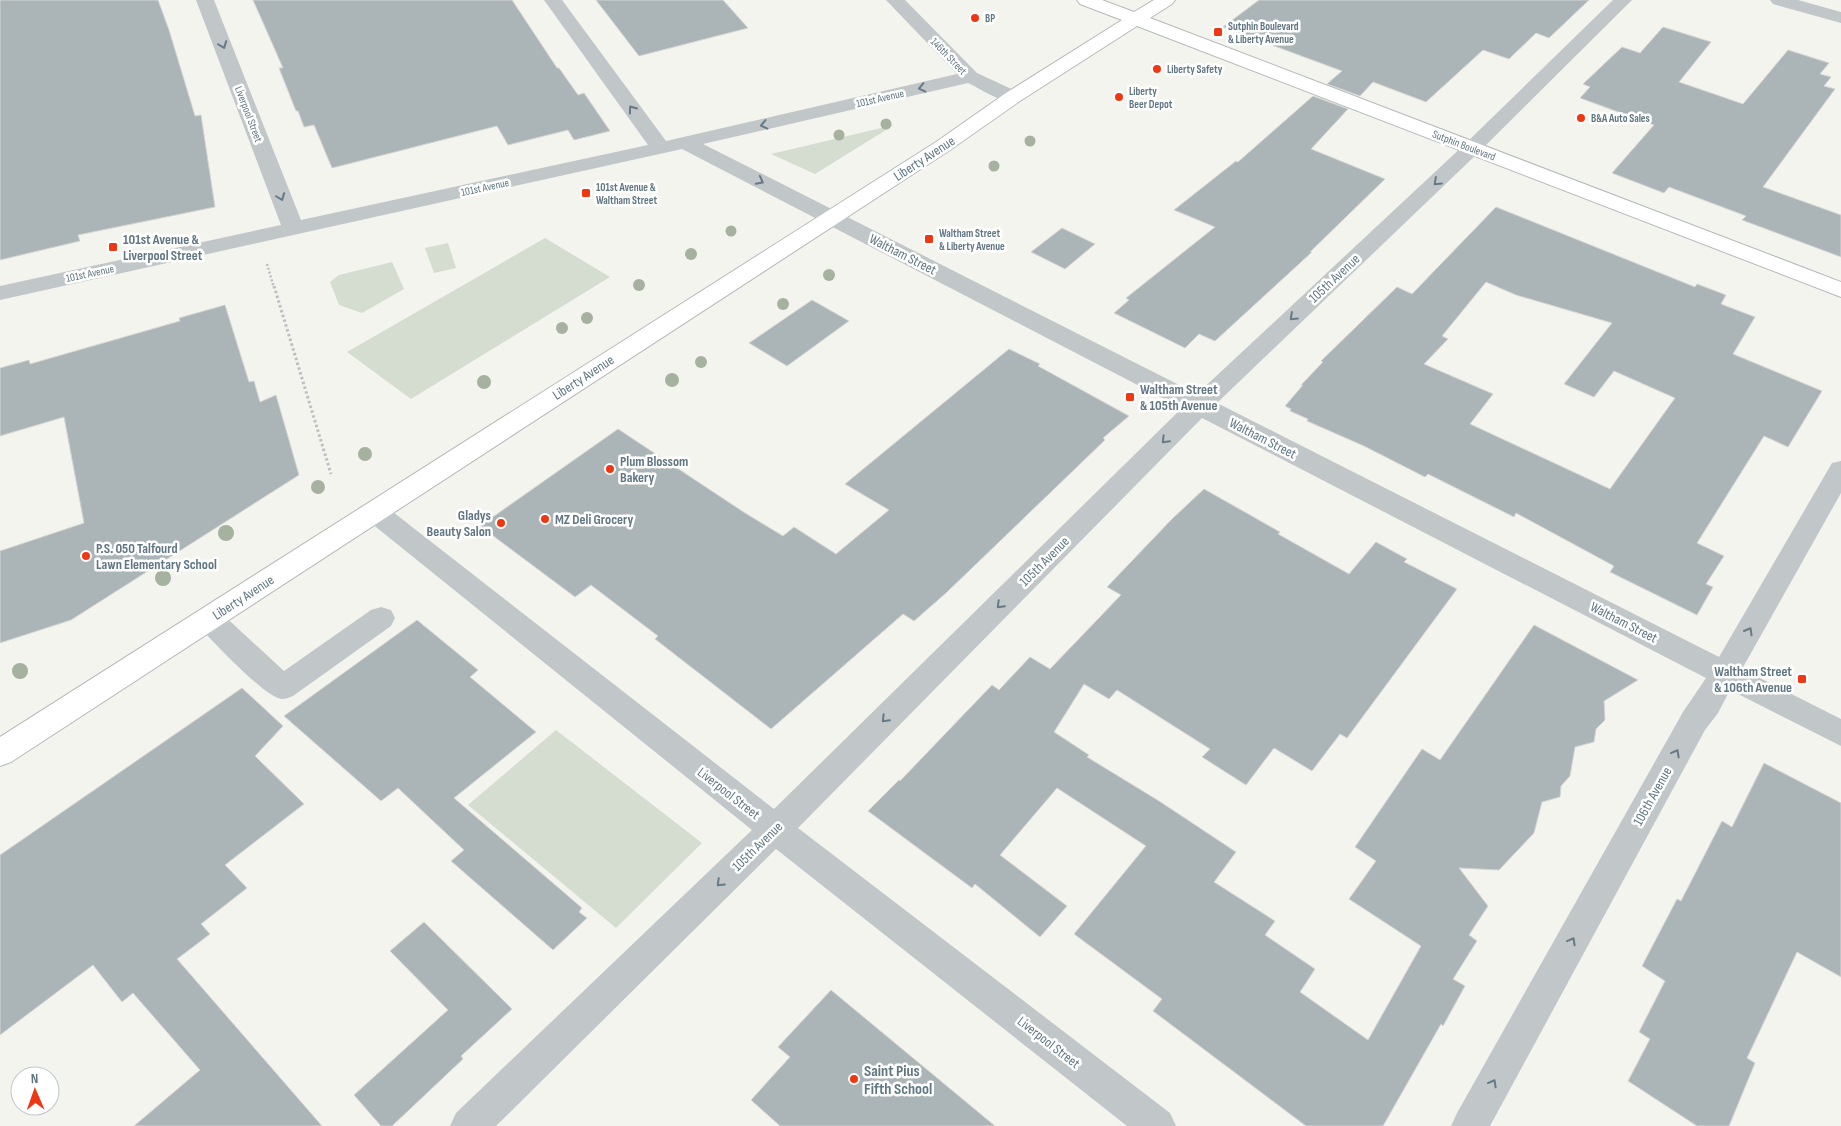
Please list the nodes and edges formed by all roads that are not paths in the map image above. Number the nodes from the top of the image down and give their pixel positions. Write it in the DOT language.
graph roads {
  1 [pos="205,0"];
  2 [pos="553,0"];
  3 [pos="895,0"];
  4 [pos="1086,0"];
  5 [pos="1166,0"];
  6 [pos="1623,0"];
  7 [pos="1779,0"];
  8 [pos="1841,18"];
  9 [pos="1137,19"];
  10 [pos="970,77"];
  11 [pos="1013,97"];
  12 [pos="685,143"];
  13 [pos="661,148"];
  14 [pos="1472,148"];
  15 [pos="832,217"];
  16 [pos="293,228"];
  17 [pos="1841,290"];
  18 [pos="0,293"];
  19 [pos="1199,406"];
  20 [pos="1841,470"];
  21 [pos="375,512"];
  22 [pos="381,618"];
  23 [pos="209,619"];
  24 [pos="1725,673"];
  25 [pos="1841,733"];
  26 [pos="0,753"];
  27 [pos="775,829"];
  28 [pos="469,1126"];
  29 [pos="1156,1126"];
  30 [pos="1470,1126"];
  1 -- 16 [label="street, Liverpool Street, one-way"];
  13 -- 2 [label="street, one-way"];
  3 -- 10 [label="street, 146th Street"];
  4 -- 9 [label="main road, Sutphin Boulevard"];
  5 -- 9 [label="main road, Liberty Avenue"];
  6 -- 14 [label="street, 105th Avenue"];
  7 -- 8 [label="street"];
  9 -- 11 [label="main road, Liberty Avenue"];
  9 -- 14 [label="main road, Sutphin Boulevard"];
  10 -- 11 [label="street, 146th Street"];
  10 -- 12 [label="street, 101st Avenue, one-way"];
  11 -- 15 [label="main road, Liberty Avenue"];
  12 -- 13 [label="street, 101st Avenue"];
  12 -- 15 [label="street, Waltham Street, one-way"];
  13 -- 16 [label="street, 101st Avenue"];
  14 -- 17 [label="main road, Sutphin Boulevard"];
  14 -- 19 [label="street, 105th Avenue, one-way"];
  15 -- 19 [label="street, Waltham Street"];
  15 -- 21 [label="main road, Liberty Avenue"];
  16 -- 18 [label="street, 101st Avenue"];
  19 -- 24 [label="street, Waltham Street"];
  19 -- 27 [label="street, 105th Avenue, one-way"];
  24 -- 20 [label="street, 106th Avenue, one-way"];
  21 -- 23 [label="main road, Liberty Avenue"];
  21 -- 27 [label="street, Liverpool Street"];
  22 -- 23 [label="street"];
  23 -- 26 [label="main road, Liberty Avenue"];
  24 -- 25 [label="street, Waltham Street"];
  30 -- 24 [label="street, 106th Avenue, one-way"];
  27 -- 28 [label="street, 105th Avenue, one-way"];
  27 -- 29 [label="street, Liverpool Street"];
}
